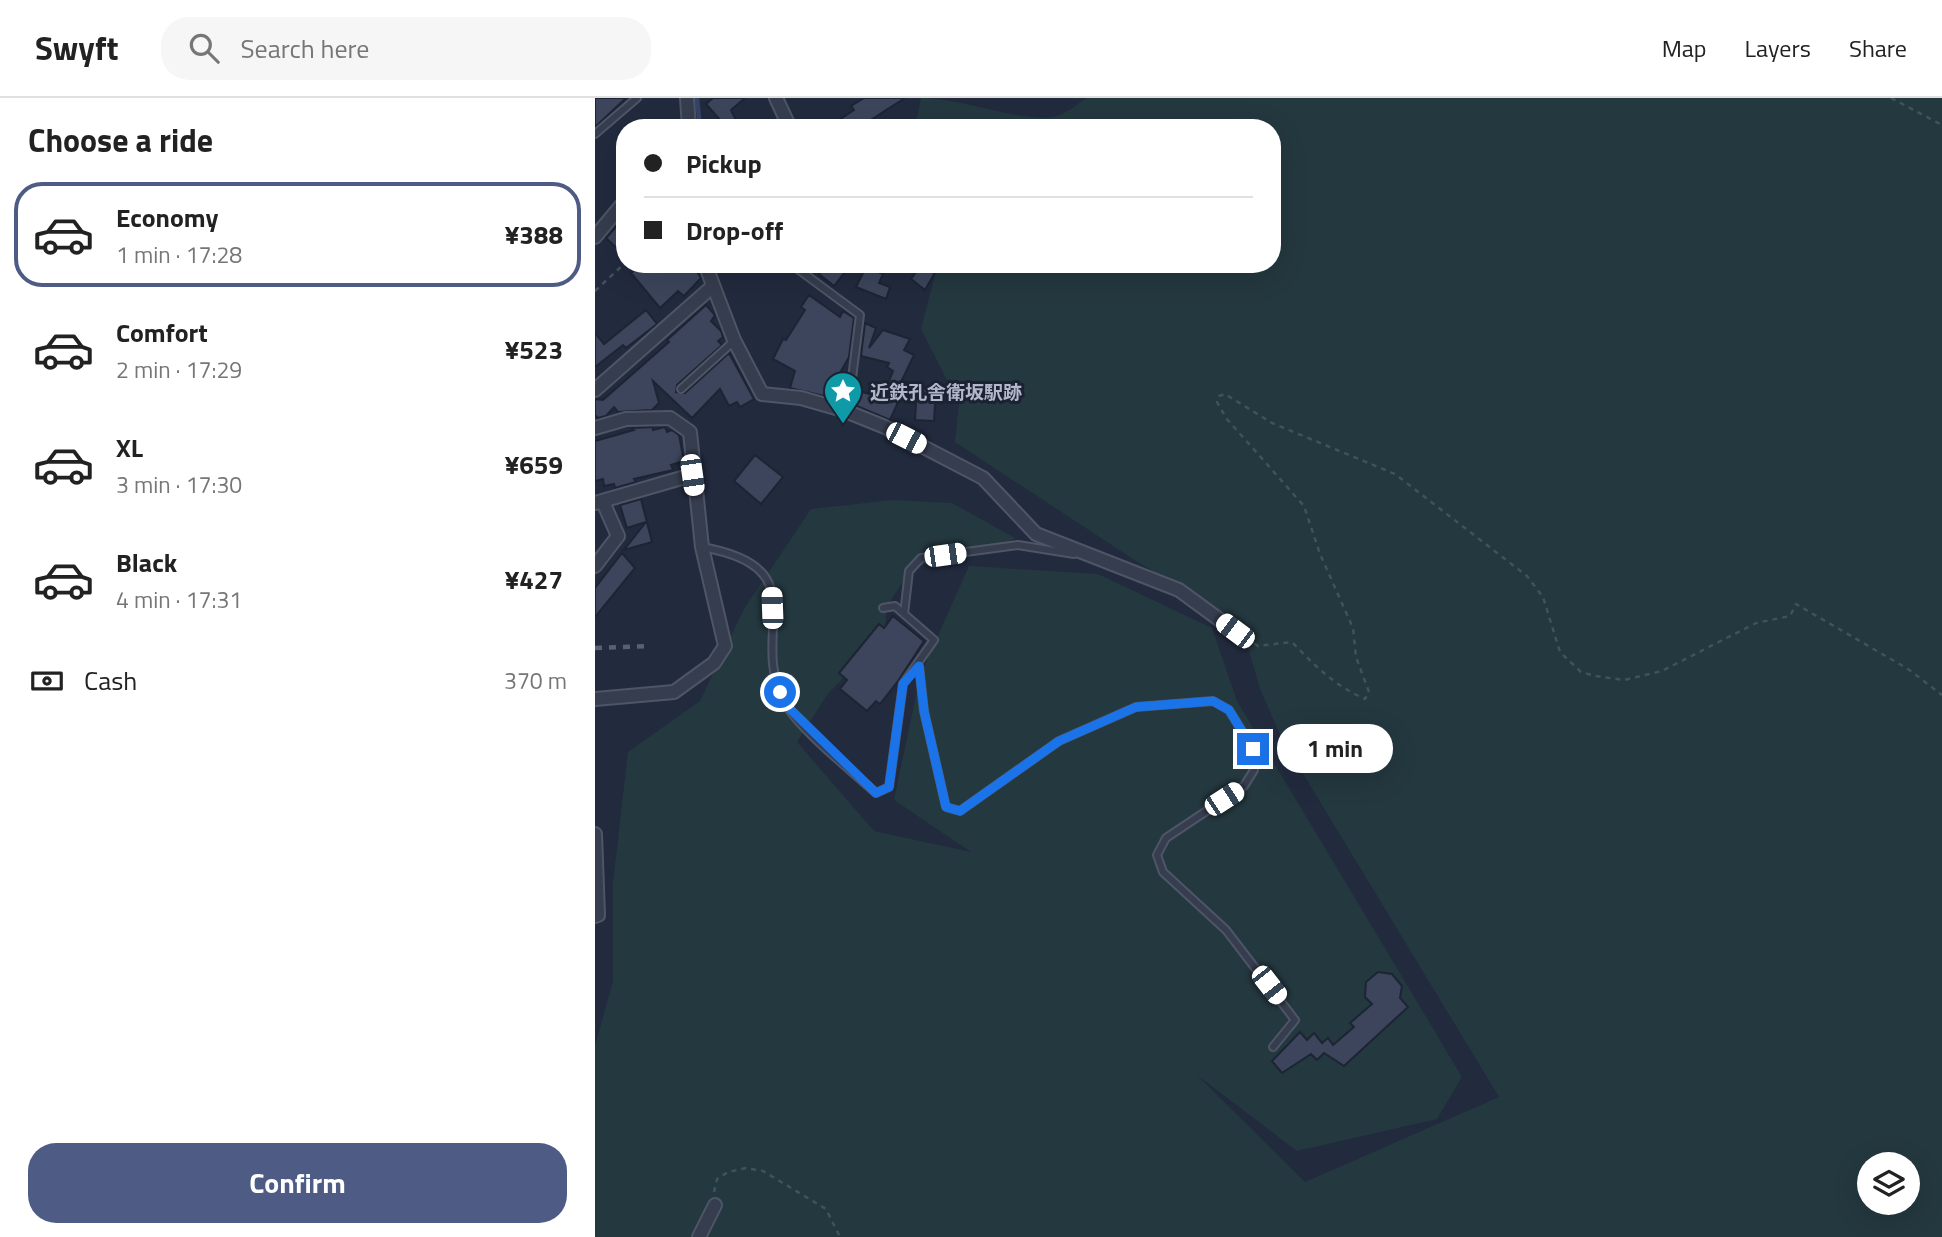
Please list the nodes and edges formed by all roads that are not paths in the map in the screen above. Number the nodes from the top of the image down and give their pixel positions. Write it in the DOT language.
graph roads {
  1 [pos="637,98"];
  2 [pos="687,98"];
  3 [pos="776,98"];
  4 [pos="688,119"];
  5 [pos="786,119"];
  6 [pos="595,134"];
  7 [pos="616,212"];
  8 [pos="595,237"];
  9 [pos="708,273"];
  10 [pos="803,273"];
  11 [pos="713,286"];
  12 [pos="734,340"];
  13 [pos="681,389"];
  14 [pos="595,390"];
  15 [pos="843,410"];
  16 [pos="595,428"];
  17 [pos="692,475"];
  18 [pos="599,502"];
  19 [pos="702,547"];
  20 [pos="1109,564"];
  21 [pos="595,566"];
  22 [pos="883,608"];
  23 [pos="904,614"];
  24 [pos="1235,631"];
  25 [pos="919,666"];
  26 [pos="595,699"];
  27 [pos="595,834"];
  28 [pos="595,916"];
  29 [pos="1273,1047"];
  30 [pos="715,1205"];
  31 [pos="699,1237"];
  1 -- 6 [label="lane"];
  2 -- 4 [label="street"];
  3 -- 5 [label="street"];
  7 -- 8 [label="street"];
  9 -- 11 [label="street"];
  10 -- 15 [label="lane"];
  11 -- 12 [label="street"];
  11 -- 14 [label="street"];
  12 -- 13 [label="lane"];
  12 -- 15 [label="street"];
  15 -- 20 [label="street"];
  16 -- 17 [label="street"];
  17 -- 18 [label="street"];
  17 -- 19 [label="street"];
  18 -- 21 [label="street"];
  19 -- 25 [label="lane"];
  19 -- 26 [label="street"];
  20 -- 23 [label="lane"];
  20 -- 24 [label="street"];
  22 -- 23 [label="lane"];
  23 -- 25 [label="lane"];
  25 -- 29 [label="lane"];
  27 -- 28 [label="street"];
  30 -- 31 [label="street"];
}
